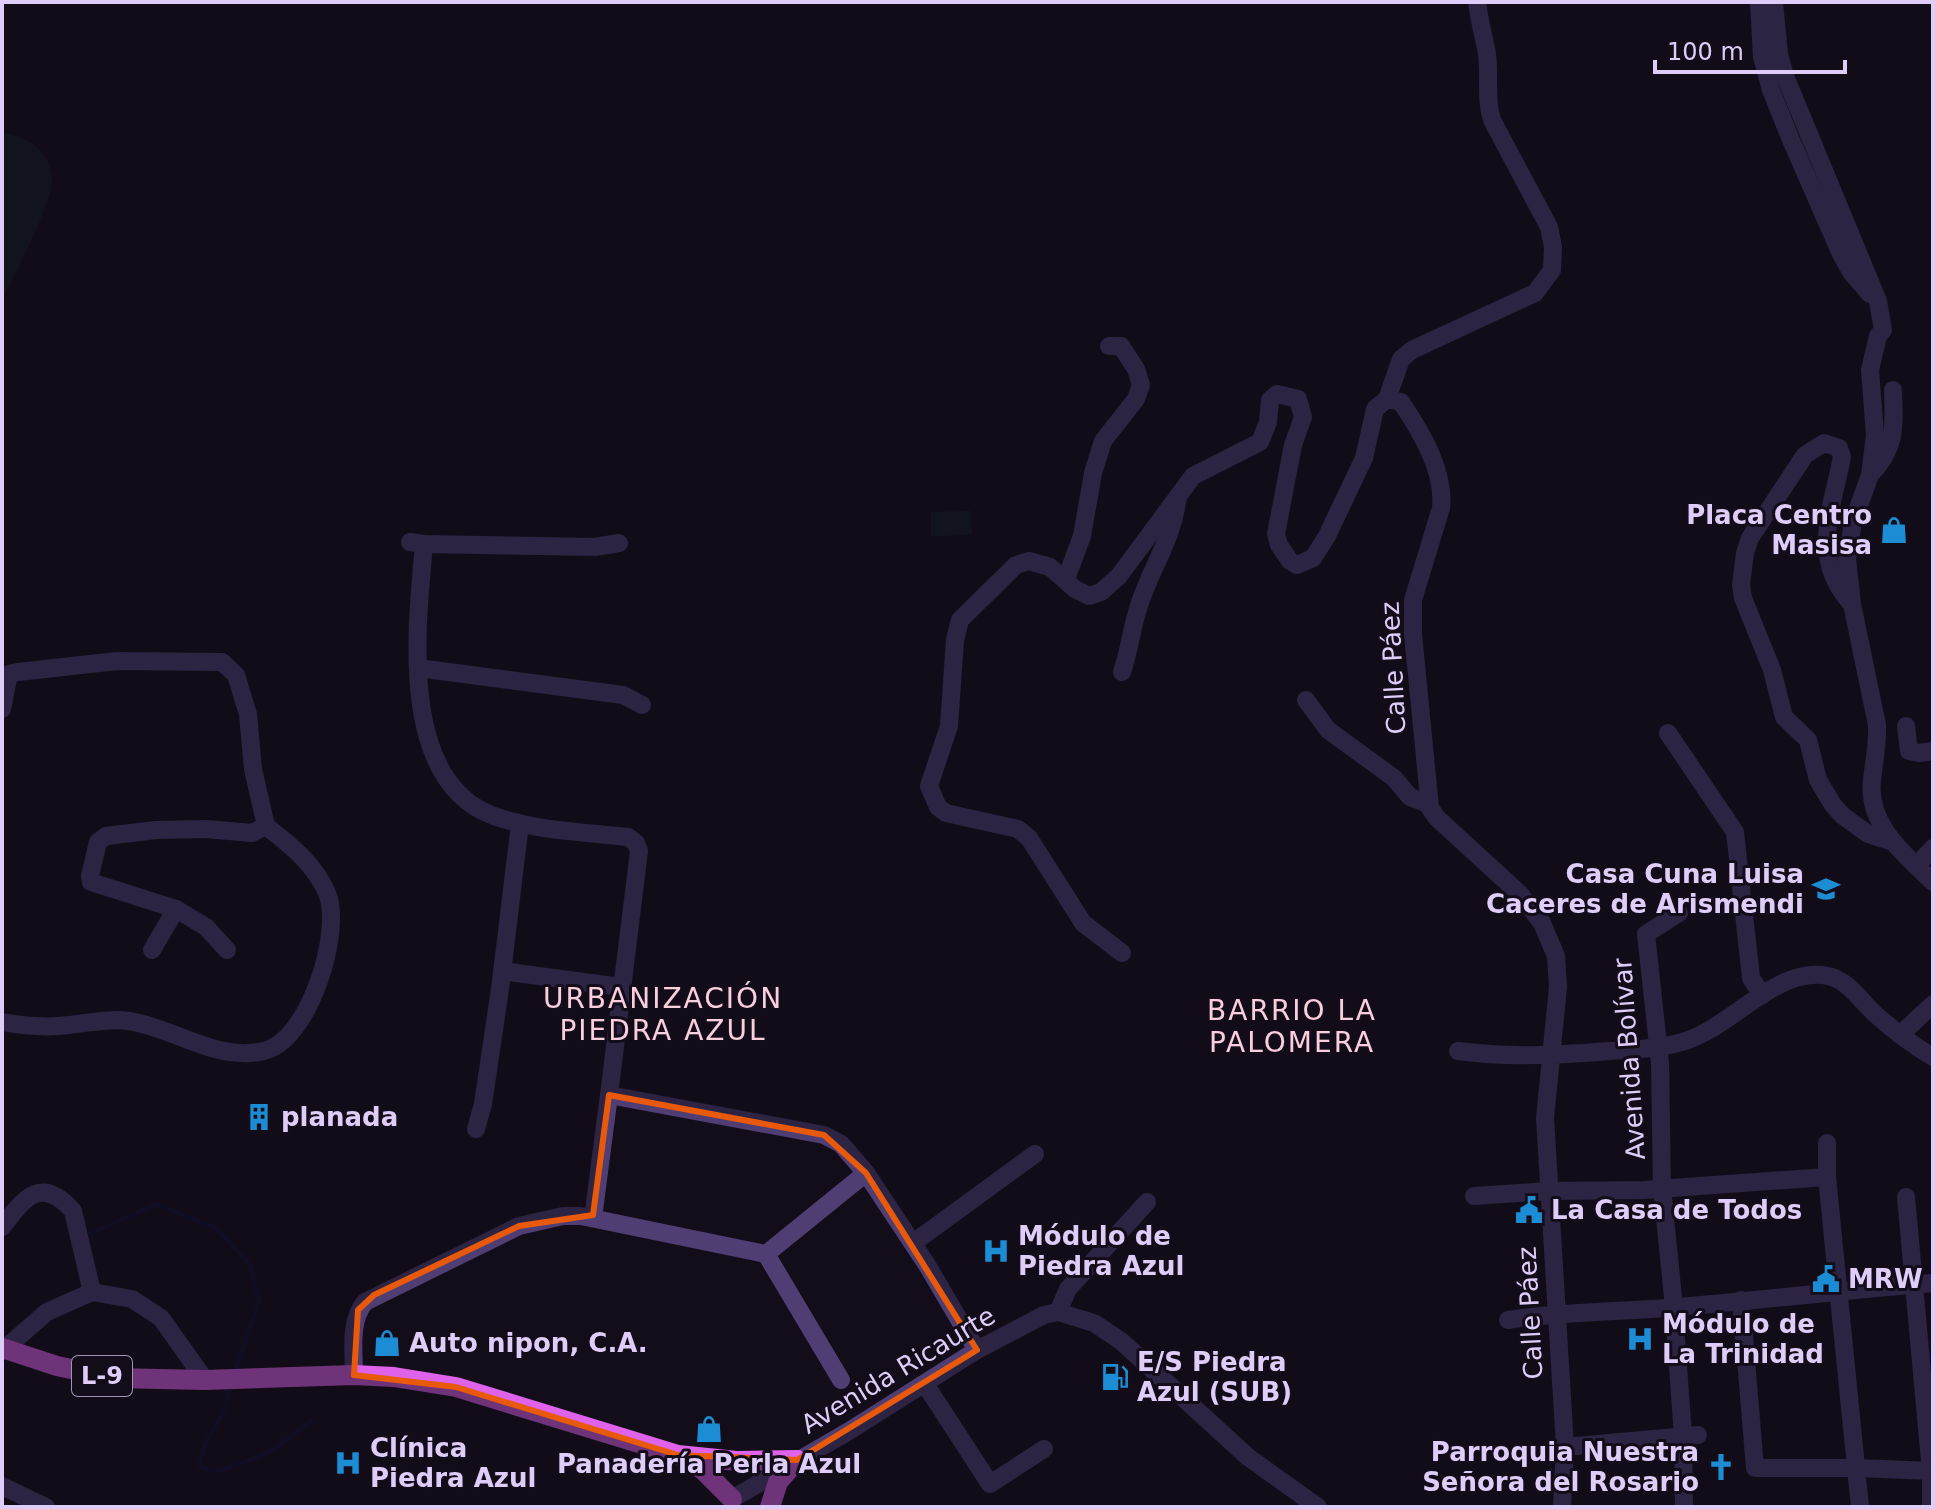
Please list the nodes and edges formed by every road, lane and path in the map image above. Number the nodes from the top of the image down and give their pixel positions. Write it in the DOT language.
graph roads {
  1 [pos="1477,2"];
  2 [pos="1759,2"];
  3 [pos="1774,2"];
  4 [pos="1878,301"];
  5 [pos="1109,346"];
  6 [pos="1893,390"];
  7 [pos="1387,399"];
  8 [pos="1870,475"];
  9 [pos="1179,493"];
  10 [pos="619,543"];
  11 [pos="1066,579"];
  12 [pos="1852,604"];
  13 [pos="418,668"];
  14 [pos="1122,672"];
  15 [pos="1306,700"];
  16 [pos="642,705"];
  17 [pos="2,709"];
  18 [pos="1906,726"];
  19 [pos="1668,733"];
  20 [pos="1933,751"];
  21 [pos="1429,804"];
  22 [pos="520,824"];
  23 [pos="266,826"];
  24 [pos="1893,842"];
  25 [pos="1933,848"];
  26 [pos="1916,866"];
  27 [pos="1933,882"];
  28 [pos="176,909"];
  29 [pos="1679,913"];
  30 [pos="152,950"];
  31 [pos="227,950"];
  32 [pos="1122,953"];
  33 [pos="502,971"];
  34 [pos="621,987"];
  35 [pos="1762,995"];
  36 [pos="1933,1004"];
  37 [pos="2,1022"];
  38 [pos="1900,1035"];
  39 [pos="1659,1047"];
  40 [pos="1458,1051"];
  41 [pos="1550,1056"];
  42 [pos="1933,1057"];
  43 [pos="609,1095"];
  44 [pos="476,1129"];
  45 [pos="1827,1143"];
  46 [pos="1035,1154"];
  47 [pos="866,1173"];
  48 [pos="1827,1177"];
  49 [pos="1662,1188"];
  50 [pos="1549,1191"];
  51 [pos="1474,1196"];
  52 [pos="1906,1197"];
  53 [pos="1147,1202"];
  54 [pos="593,1218"];
  55 [pos="2,1227"];
  56 [pos="913,1243"];
  57 [pos="766,1254"];
  58 [pos="1933,1283"];
  59 [pos="1913,1284"];
  60 [pos="1840,1290"];
  61 [pos="92,1292"];
  62 [pos="1741,1300"];
  63 [pos="1674,1307"];
  64 [pos="1058,1312"];
  65 [pos="1556,1313"];
  66 [pos="1508,1320"];
  67 [pos="3,1349"];
  68 [pos="977,1350"];
  69 [pos="1926,1356"];
  70 [pos="354,1375"];
  71 [pos="205,1380"];
  72 [pos="841,1380"];
  73 [pos="925,1384"];
  74 [pos="1690,1435"];
  75 [pos="1565,1447"];
  76 [pos="1044,1449"];
  77 [pos="678,1455"];
  78 [pos="797,1460"];
  79 [pos="1857,1468"];
  80 [pos="1932,1472"];
  81 [pos="2,1486"];
  82 [pos="738,1504"];
  83 [pos="46,1507"];
  84 [pos="770,1507"];
  85 [pos="1318,1507"];
  86 [pos="1562,1507"];
  87 [pos="1684,1507"];
  88 [pos="1860,1507"];
  89 [pos="1931,1507"];
  1 -- 7 [label="street"];
  2 -- 4 [label="street"];
  3 -- 4 [label="street"];
  4 -- 8 [label="street"];
  5 -- 11 [label="street"];
  6 -- 8 [label="street"];
  7 -- 9 [label="street"];
  7 -- 21 [label="street, Calle Páez"];
  8 -- 12 [label="street"];
  9 -- 11 [label="street"];
  9 -- 14 [label="street"];
  10 -- 13 [label="street"];
  11 -- 32 [label="street"];
  12 -- 24 [label="street"];
  12 -- 24 [label="street"];
  13 -- 16 [label="street"];
  13 -- 22 [label="street"];
  15 -- 21 [label="street"];
  17 -- 23 [label="street"];
  18 -- 20 [label="street"];
  19 -- 35 [label="street"];
  21 -- 41 [label="street, Calle Páez"];
  22 -- 33 [label="street"];
  22 -- 34 [label="street"];
  23 -- 28 [label="street"];
  23 -- 37 [label="street"];
  24 -- 26 [label="street"];
  25 -- 26 [label="street"];
  26 -- 27 [label="street"];
  28 -- 30 [label="street"];
  28 -- 31 [label="street"];
  29 -- 39 [label="street, Avenida Bolívar"];
  33 -- 34 [label="street"];
  33 -- 44 [label="street"];
  34 -- 43 [label="street"];
  35 -- 38 [label="street"];
  35 -- 39 [label="street"];
  36 -- 38 [label="street"];
  38 -- 42 [label="street"];
  39 -- 41 [label="street"];
  39 -- 49 [label="street, Avenida Bolívar"];
  40 -- 41 [label="street"];
  41 -- 50 [label="street, Calle Páez"];
  43 -- 47 [label="street"];
  43 -- 54 [label="street"];
  45 -- 48 [label="street"];
  46 -- 56 [label="street"];
  47 -- 56 [label="street"];
  47 -- 57 [label="street"];
  48 -- 49 [label="street"];
  48 -- 60 [label="street"];
  49 -- 50 [label="street"];
  49 -- 63 [label="street, Avenida Bolívar"];
  50 -- 51 [label="street"];
  50 -- 65 [label="street, Calle Páez"];
  52 -- 59 [label="street"];
  53 -- 64 [label="street"];
  54 -- 57 [label="street"];
  54 -- 70 [label="street"];
  55 -- 61 [label="street"];
  56 -- 68 [label="street"];
  57 -- 72 [label="street"];
  58 -- 59 [label="street"];
  59 -- 60 [label="street"];
  59 -- 69 [label="street"];
  60 -- 62 [label="street"];
  60 -- 79 [label="street"];
  61 -- 67 [label="street"];
  61 -- 71 [label="street"];
  62 -- 63 [label="street"];
  62 -- 79 [label="street"];
  63 -- 65 [label="street"];
  63 -- 74 [label="street, Avenida Bolívar"];
  64 -- 68 [label="street, Avenida Ricaurte"];
  64 -- 85 [label="street"];
  65 -- 66 [label="street"];
  65 -- 75 [label="street, Calle Páez"];
  67 -- 71 [label="main road, L-9"];
  68 -- 73 [label="street, Avenida Ricaurte"];
  69 -- 80 [label="street"];
  70 -- 71 [label="main road, L-9"];
  70 -- 77 [label="main road, L-9"];
  73 -- 76 [label="street"];
  73 -- 78 [label="street, Avenida Ricaurte"];
  74 -- 75 [label="street"];
  74 -- 87 [label="street, Avenida Bolívar"];
  75 -- 86 [label="street, Calle Páez"];
  77 -- 78 [label="main road, L-9"];
  77 -- 82 [label="main road, L-9"];
  78 -- 82 [label="street, Avenida Ricaurte"];
  78 -- 84 [label="main road"];
  79 -- 80 [label="street"];
  79 -- 88 [label="street"];
  80 -- 89 [label="street"];
  81 -- 83 [label="street"];
}
